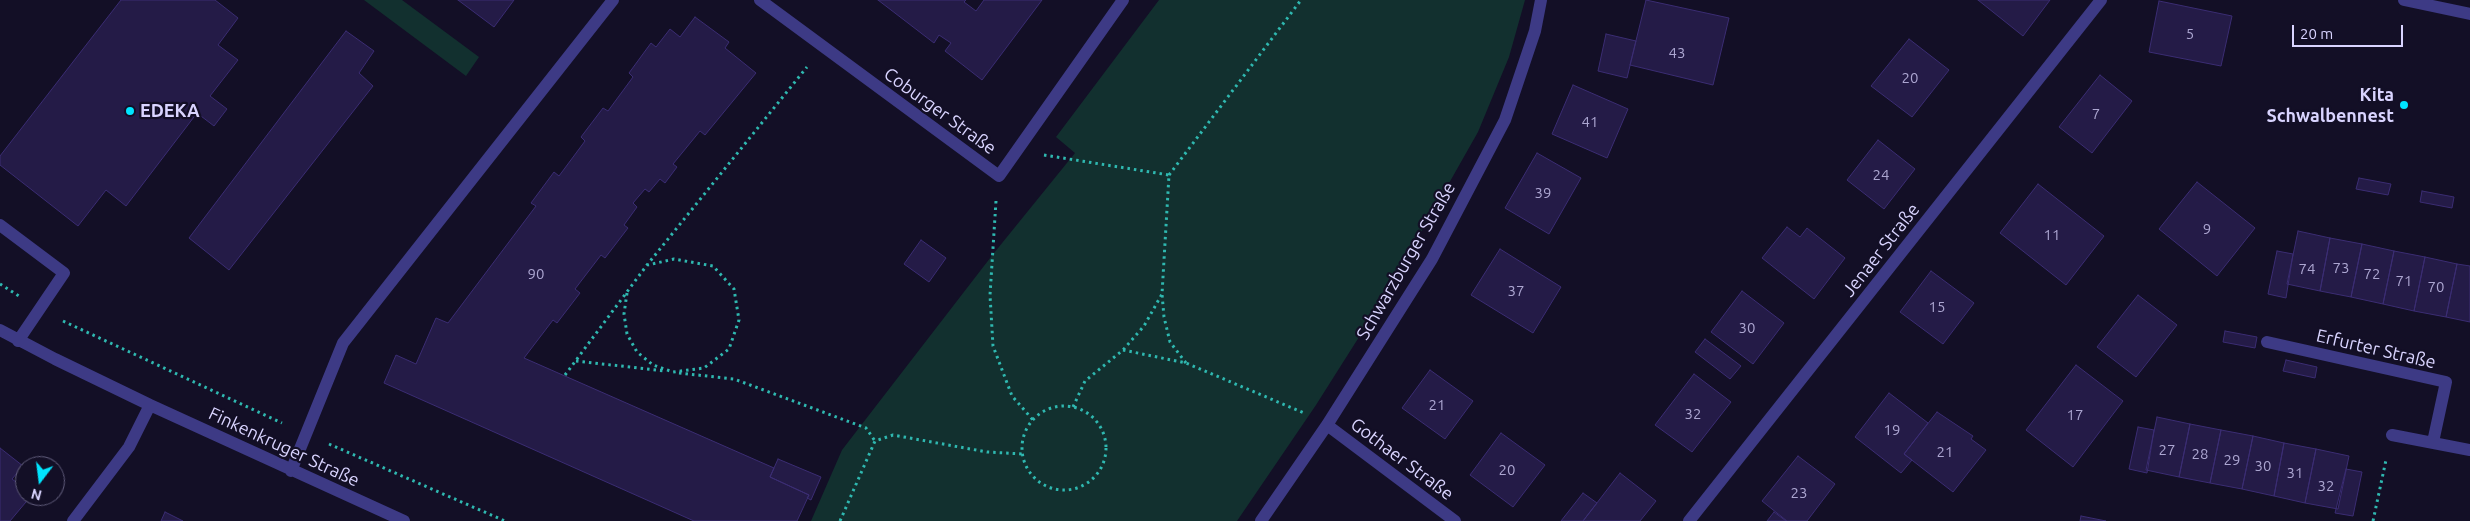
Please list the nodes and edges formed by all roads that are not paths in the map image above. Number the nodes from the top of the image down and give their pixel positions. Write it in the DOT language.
graph roads {
  1 [pos="613,0"];
  2 [pos="760,0"];
  3 [pos="1123,0"];
  4 [pos="1541,0"];
  5 [pos="2101,0"];
  6 [pos="2404,0"];
  7 [pos="2470,14"];
  8 [pos="0,225"];
  9 [pos="0,330"];
  10 [pos="18,341"];
  11 [pos="2268,342"];
  12 [pos="150,405"];
  13 [pos="1327,425"];
  14 [pos="2392,435"];
  15 [pos="2433,442"];
  16 [pos="2470,450"];
  17 [pos="291,470"];
  18 [pos="72,521"];
  19 [pos="404,521"];
  20 [pos="1261,521"];
  21 [pos="1455,521"];
  22 [pos="1689,521"];
  1 -- 17 [label="street"];
  2 -- 3 [label="street, Coburger Straße"];
  4 -- 13 [label="street, Schwarzburger Straße"];
  5 -- 22 [label="street, Jenaer Straße"];
  6 -- 7 [label="street"];
  8 -- 10 [label="street"];
  9 -- 10 [label="street, Finkenkruger Straße"];
  10 -- 12 [label="street, Finkenkruger Straße"];
  11 -- 15 [label="street, Erfurter Straße"];
  12 -- 17 [label="street, Finkenkruger Straße"];
  12 -- 18 [label="street"];
  13 -- 20 [label="street, Schwarzburger Straße"];
  13 -- 21 [label="street, Gothaer Straße"];
  14 -- 15 [label="street"];
  15 -- 16 [label="street"];
  17 -- 19 [label="street, Finkenkruger Straße"];
}
